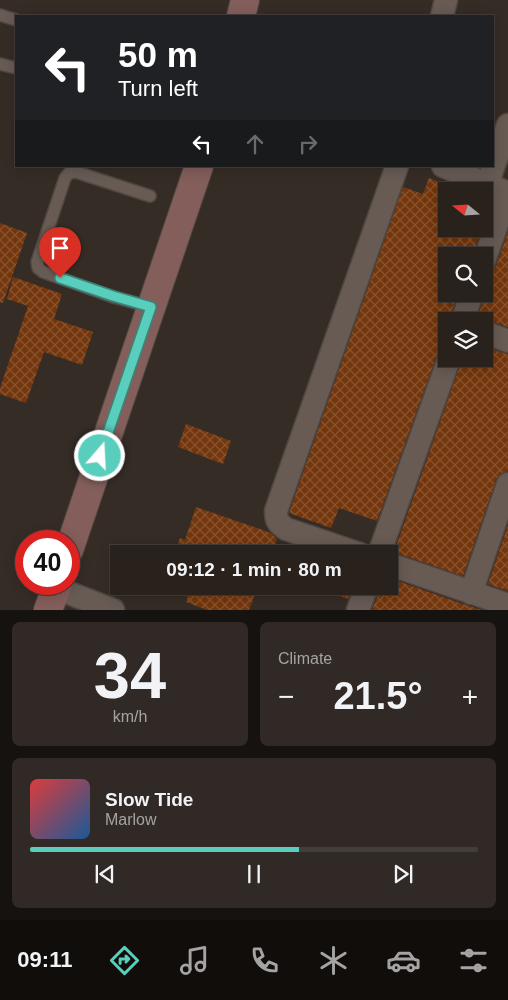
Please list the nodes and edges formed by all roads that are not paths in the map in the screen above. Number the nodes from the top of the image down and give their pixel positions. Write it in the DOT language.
graph roads {
  1 [pos="245,0"];
  2 [pos="446,0"];
  3 [pos="0,15"];
  4 [pos="241,15"];
  5 [pos="442,15"];
  6 [pos="15,20"];
  7 [pos="0,64"];
  8 [pos="15,68"];
  9 [pos="508,125"];
  10 [pos="494,165"];
  11 [pos="199,167"];
  12 [pos="397,167"];
  13 [pos="445,167"];
  14 [pos="493,167"];
  15 [pos="480,182"];
  16 [pos="488,182"];
  17 [pos="493,187"];
  18 [pos="508,193"];
  19 [pos="150,196"];
  20 [pos="489,247"];
  21 [pos="151,307"];
  22 [pos="493,335"];
  23 [pos="508,341"];
  24 [pos="446,367"];
  25 [pos="508,484"];
  26 [pos="76,530"];
  27 [pos="333,545"];
  28 [pos="381,545"];
  29 [pos="398,567"];
  30 [pos="471,593"];
  31 [pos="58,595"];
  32 [pos="364,595"];
  33 [pos="508,605"];
  34 [pos="113,610"];
  35 [pos="358,610"];
  1 -- 4 [label="street"];
  2 -- 5 [label="street"];
  3 -- 6 [label="lane"];
  7 -- 8 [label="lane"];
  9 -- 10 [label="street"];
  11 -- 21 [label="street"];
  12 -- 27 [label="street"];
  13 -- 15 [label="street"];
  14 -- 16 [label="street"];
  17 -- 18 [label="street"];
  18 -- 20 [label="street"];
  19 -- 21 [label="lane"];
  21 -- 26 [label="street"];
  22 -- 23 [label="street"];
  24 -- 28 [label="street"];
  25 -- 30 [label="street"];
  29 -- 30 [label="street"];
  30 -- 33 [label="street"];
  31 -- 34 [label="street"];
  32 -- 35 [label="street"];
}
